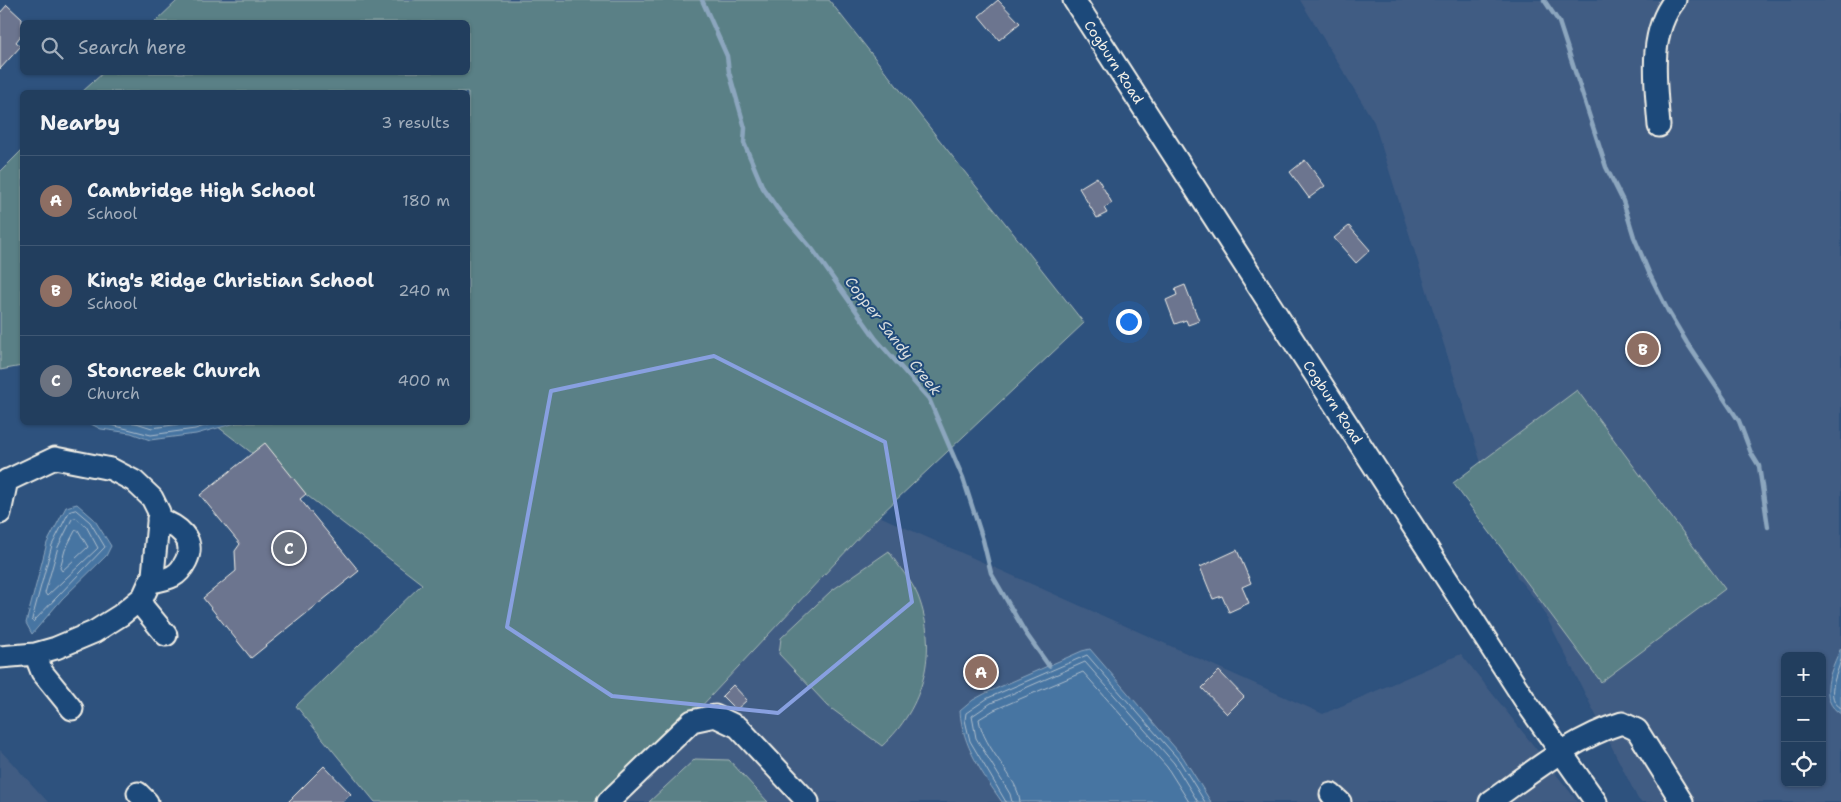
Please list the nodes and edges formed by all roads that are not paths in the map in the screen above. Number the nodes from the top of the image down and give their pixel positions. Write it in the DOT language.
graph roads {
  1 [pos="1074,0"];
  2 [pos="1675,0"];
  3 [pos="1659,126"];
  4 [pos="4,482"];
  5 [pos="0,513"];
  6 [pos="158,519"];
  7 [pos="150,582"];
  8 [pos="138,601"];
  9 [pos="166,635"];
  10 [pos="35,654"];
  11 [pos="0,657"];
  12 [pos="72,709"];
  13 [pos="1560,752"];
  14 [pos="608,802"];
  15 [pos="808,802"];
  16 [pos="1490,802"];
  17 [pos="1596,802"];
  18 [pos="1682,802"];
  1 -- 13 [label="street, Cogburn Road"];
  2 -- 3 [label="street"];
  4 -- 5 [label="street"];
  4 -- 6 [label="street"];
  6 -- 7 [label="street"];
  6 -- 7 [label="street"];
  7 -- 8 [label="street"];
  8 -- 9 [label="street"];
  8 -- 10 [label="street"];
  10 -- 11 [label="street"];
  10 -- 12 [label="street"];
  13 -- 16 [label="street"];
  13 -- 17 [label="street, Cogburn Road"];
  13 -- 18 [label="street"];
  14 -- 15 [label="street"];
}
